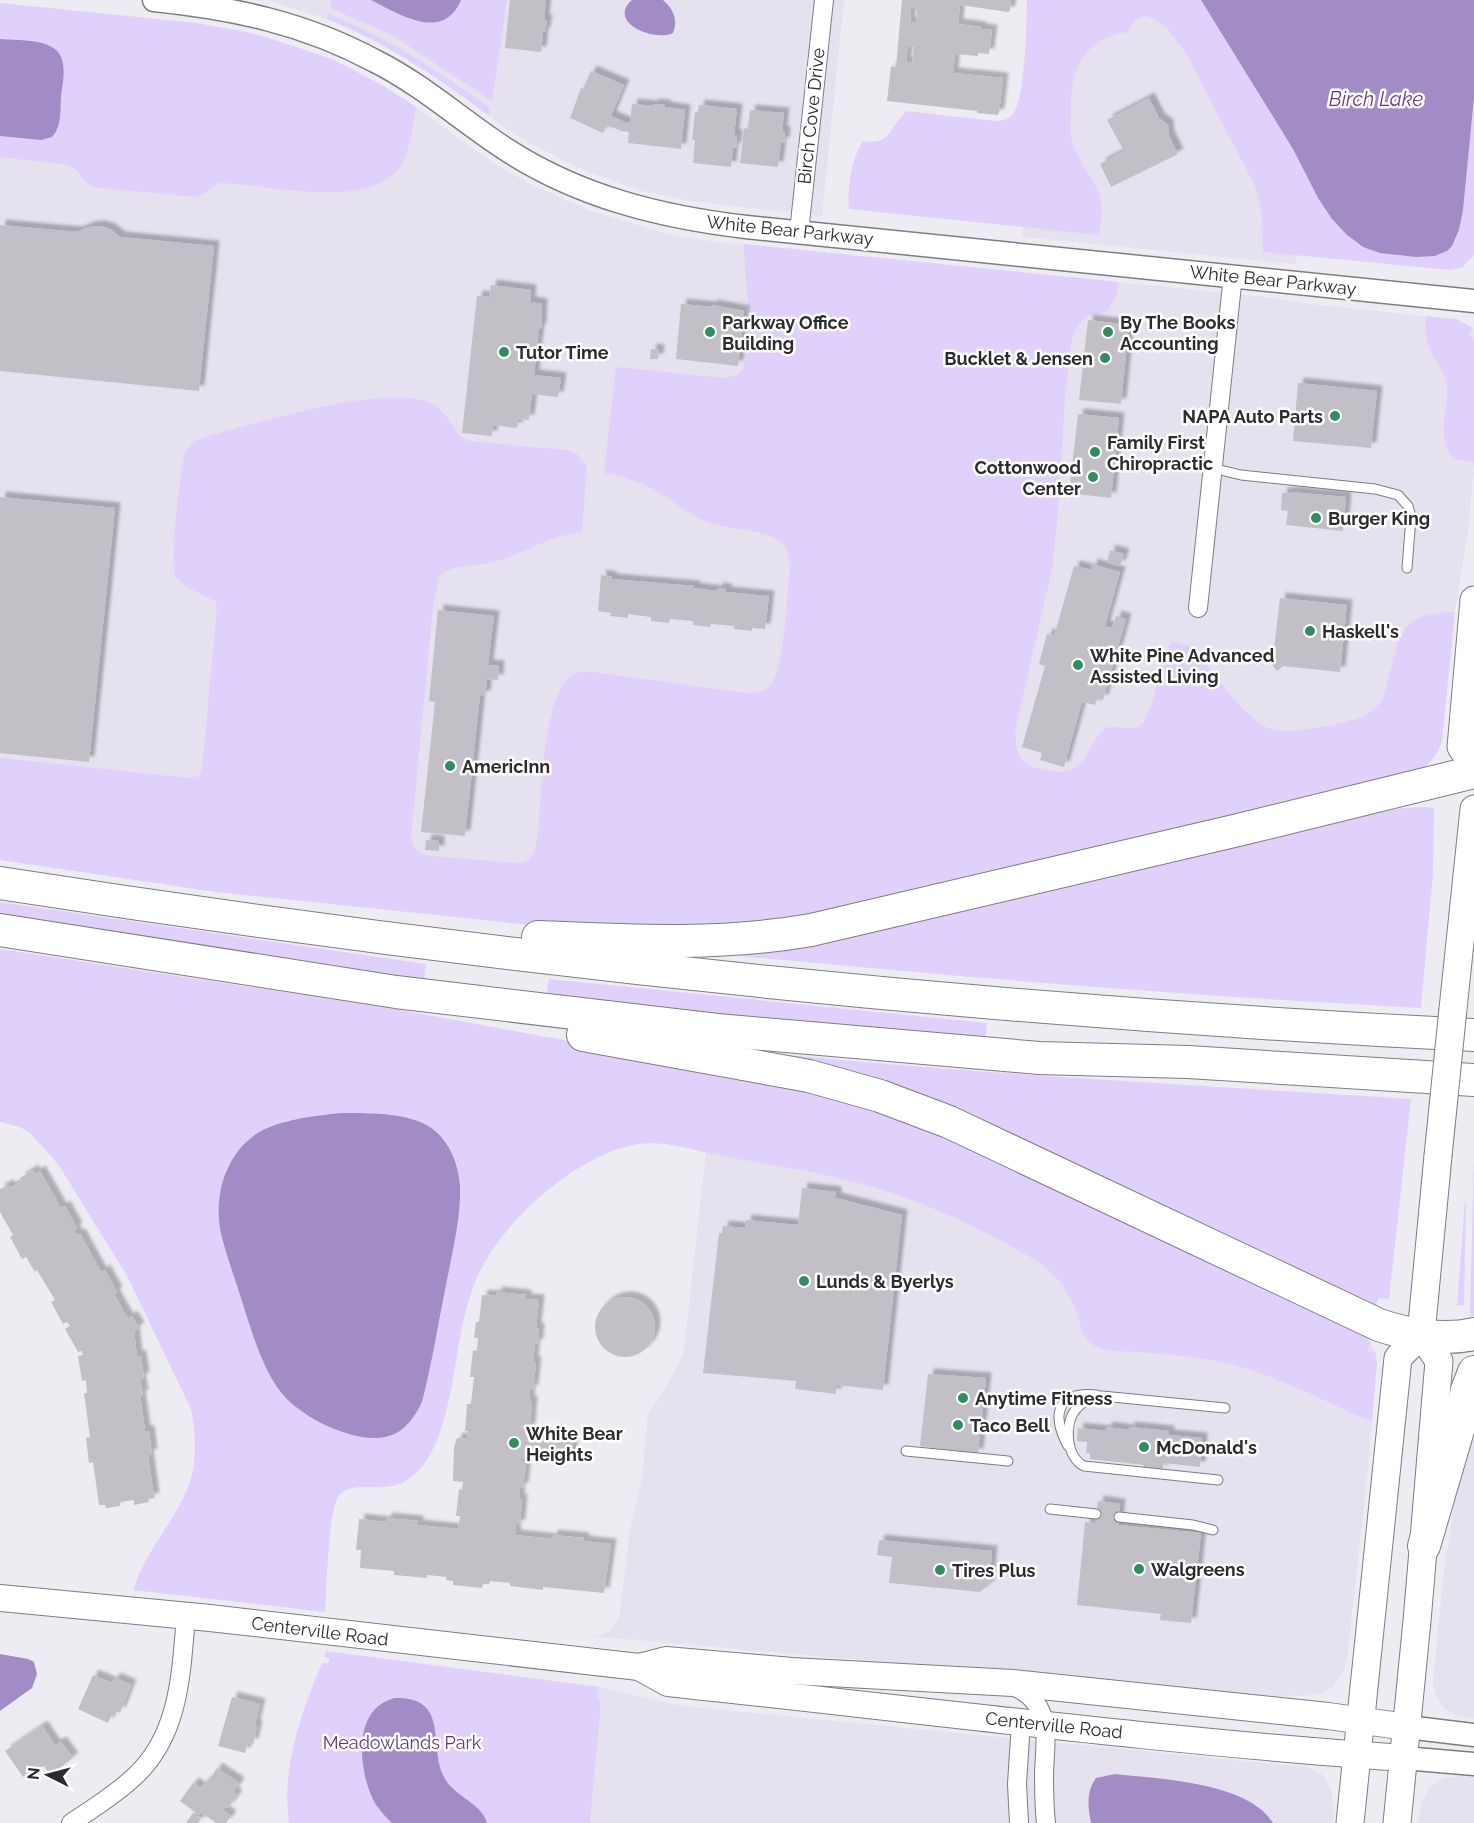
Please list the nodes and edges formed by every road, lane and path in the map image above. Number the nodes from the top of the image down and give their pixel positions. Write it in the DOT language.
graph roads {
  1 [pos="154,0"];
  2 [pos="824,0"];
  3 [pos="799,232"];
  4 [pos="1233,276"];
  5 [pos="1474,301"];
  6 [pos="1212,468"];
  7 [pos="1407,568"];
  8 [pos="1474,600"];
  9 [pos="1198,608"];
  10 [pos="1474,766"];
  11 [pos="1474,772"];
  12 [pos="1474,809"];
  13 [pos="0,883"];
  14 [pos="0,930"];
  15 [pos="324,930"];
  16 [pos="318,981"];
  17 [pos="1474,1035"];
  18 [pos="1474,1080"];
  19 [pos="1421,1334"];
  20 [pos="1474,1334"];
  21 [pos="1474,1372"];
  22 [pos="1225,1408"];
  23 [pos="906,1451"];
  24 [pos="1008,1461"];
  25 [pos="1218,1480"];
  26 [pos="1050,1509"];
  27 [pos="1096,1514"];
  28 [pos="1119,1517"];
  29 [pos="1213,1530"];
  30 [pos="1424,1546"];
  31 [pos="0,1598"];
  32 [pos="186,1616"];
  33 [pos="639,1667"];
  34 [pos="1000,1682"];
  35 [pos="1361,1720"];
  36 [pos="1033,1724"];
  37 [pos="1407,1727"];
  38 [pos="1474,1735"];
  39 [pos="1358,1754"];
  40 [pos="1404,1758"];
  41 [pos="1474,1764"];
  42 [pos="71,1823"];
  43 [pos="1019,1823"];
  44 [pos="1046,1823"];
  45 [pos="1350,1823"];
  46 [pos="1397,1823"];
  1 -- 3 [label="street, White Bear Parkway"];
  2 -- 3 [label="street, Birch Cove Drive"];
  3 -- 4 [label="street, White Bear Parkway"];
  4 -- 5 [label="street, White Bear Parkway"];
  4 -- 6 [label="street"];
  6 -- 7 [label="lane"];
  6 -- 9 [label="street"];
  8 -- 10 [label="main road"];
  11 -- 15 [label="highway"];
  12 -- 19 [label="main road, bridge"];
  13 -- 15 [label="highway"];
  14 -- 16 [label="highway"];
  15 -- 17 [label="highway"];
  16 -- 18 [label="highway"];
  16 -- 19 [label="highway"];
  19 -- 20 [label="highway"];
  19 -- 30 [label="main road"];
  19 -- 35 [label="main road"];
  21 -- 30 [label="highway"];
  22 -- 25 [label="lane"];
  23 -- 24 [label="lane"];
  26 -- 27 [label="lane"];
  28 -- 29 [label="lane"];
  30 -- 37 [label="main road"];
  31 -- 32 [label="main road, Centerville Road"];
  32 -- 33 [label="main road, Centerville Road"];
  32 -- 42 [label="street"];
  33 -- 34 [label="main road, Centerville Road"];
  33 -- 36 [label="main road, Centerville Road"];
  34 -- 35 [label="main road, Centerville Road"];
  34 -- 36 [label="street"];
  35 -- 37 [label="main road, Centerville Road"];
  35 -- 39 [label="main road"];
  36 -- 39 [label="main road, Centerville Road"];
  36 -- 43 [label="street"];
  36 -- 44 [label="street"];
  37 -- 38 [label="street, Centerville Road"];
  37 -- 40 [label="main road"];
  39 -- 40 [label="main road, Centerville Road"];
  39 -- 45 [label="main road"];
  40 -- 41 [label="street, Centerville Road"];
  40 -- 46 [label="main road"];
}
